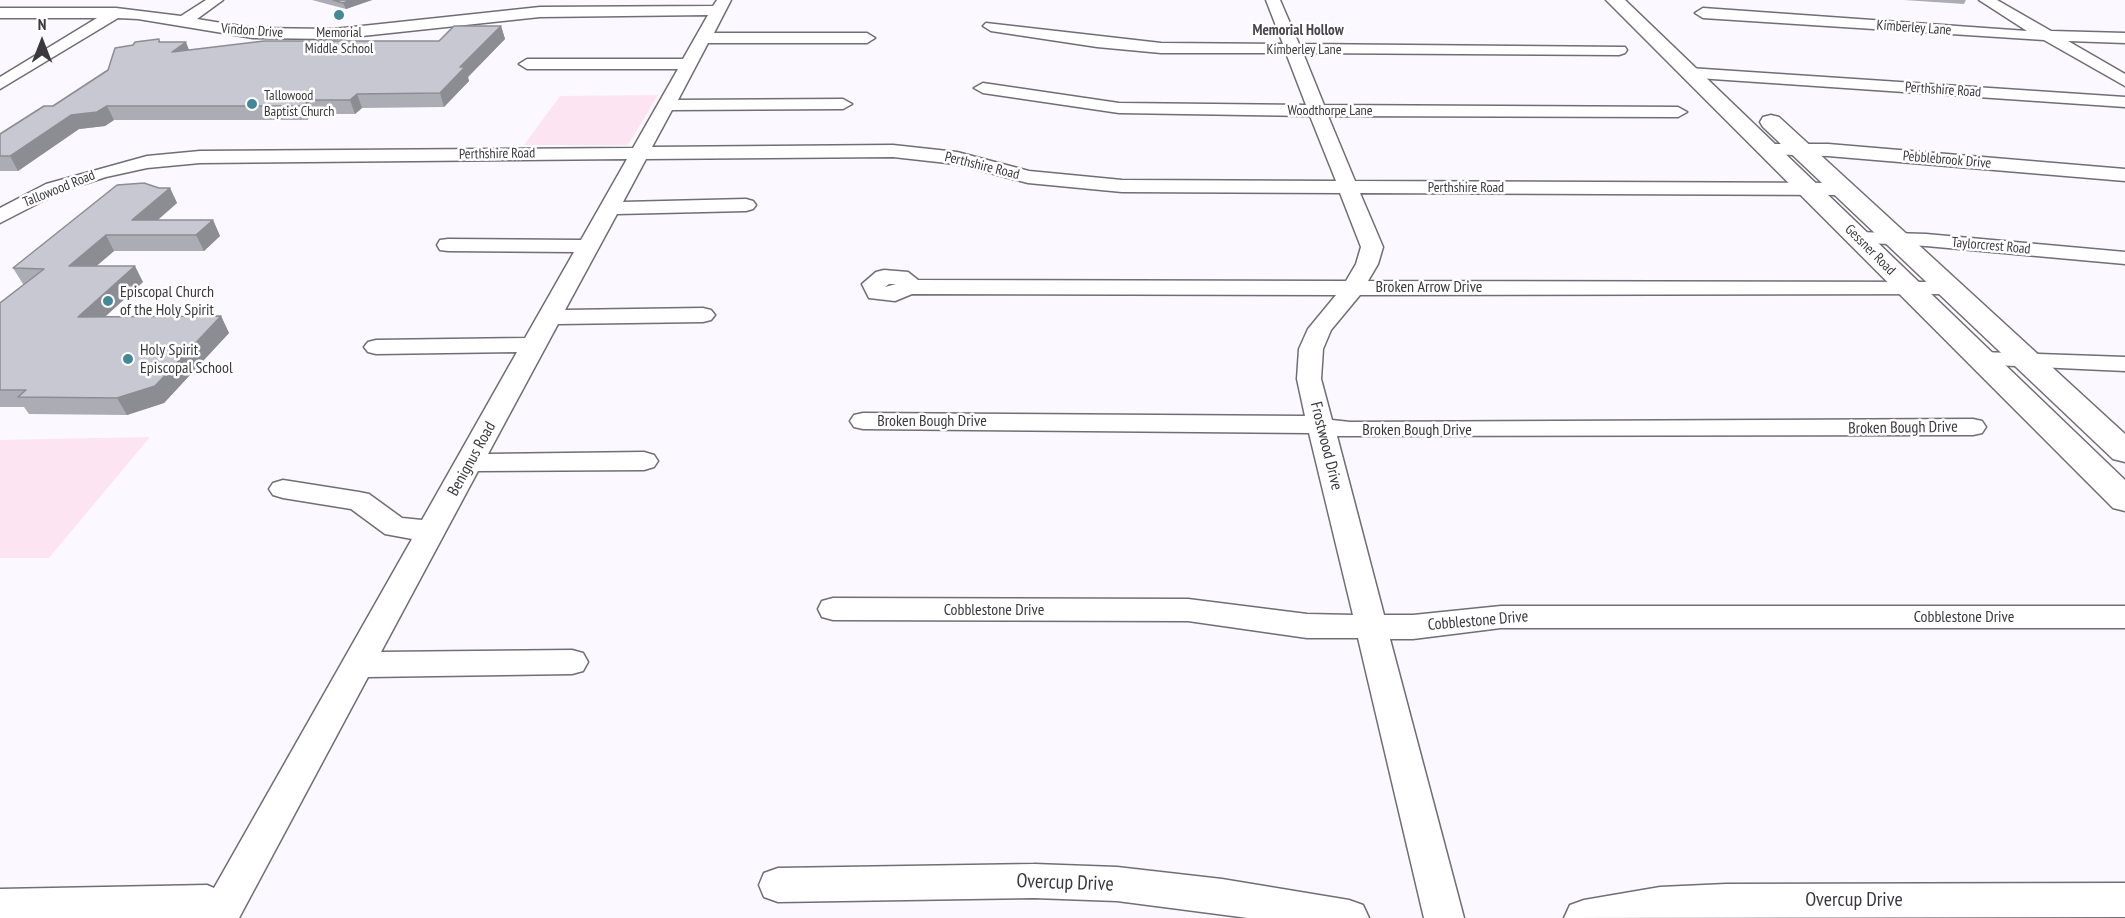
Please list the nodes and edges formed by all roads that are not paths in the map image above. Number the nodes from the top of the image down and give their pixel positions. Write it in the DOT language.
graph roads {
  1 [pos="216,0"];
  2 [pos="1273,0"];
  3 [pos="1615,0"];
  4 [pos="1643,0"];
  5 [pos="1986,0"];
  6 [pos="721,5"];
  7 [pos="0,13"];
  8 [pos="116,13"];
  9 [pos="1703,13"];
  10 [pos="183,22"];
  11 [pos="991,26"];
  12 [pos="2050,36"];
  13 [pos="702,38"];
  14 [pos="867,38"];
  15 [pos="2125,38"];
  16 [pos="1293,50"];
  17 [pos="1619,50"];
  18 [pos="689,63"];
  19 [pos="527,64"];
  20 [pos="0,71"];
  21 [pos="21,71"];
  22 [pos="1689,73"];
  23 [pos="1719,74"];
  24 [pos="2125,81"];
  25 [pos="0,84"];
  26 [pos="983,88"];
  27 [pos="2125,102"];
  28 [pos="843,104"];
  29 [pos="667,105"];
  30 [pos="1318,111"];
  31 [pos="1678,112"];
  32 [pos="1768,150"];
  33 [pos="1800,150"];
  34 [pos="640,153"];
  35 [pos="121,168"];
  36 [pos="2125,175"];
  37 [pos="1349,188"];
  38 [pos="1808,189"];
  39 [pos="1843,189"];
  40 [pos="746,205"];
  41 [pos="609,208"];
  42 [pos="0,217"];
  43 [pos="1857,238"];
  44 [pos="1896,238"];
  45 [pos="448,245"];
  46 [pos="589,246"];
  47 [pos="2125,258"];
  48 [pos="908,287"];
  49 [pos="1354,287"];
  50 [pos="1909,289"];
  51 [pos="1950,289"];
  52 [pos="703,315"];
  53 [pos="552,317"];
  54 [pos="534,345"];
  55 [pos="376,347"];
  56 [pos="1981,359"];
  57 [pos="2026,360"];
  58 [pos="2125,364"];
  59 [pos="863,421"];
  60 [pos="1322,427"];
  61 [pos="1973,427"];
  62 [pos="2125,452"];
  63 [pos="644,461"];
  64 [pos="470,464"];
  65 [pos="283,489"];
  66 [pos="2125,500"];
  67 [pos="432,531"];
  68 [pos="833,609"];
  69 [pos="2125,617"];
  70 [pos="1371,627"];
  71 [pos="572,662"];
  72 [pos="358,665"];
  73 [pos="778,885"];
  74 [pos="2125,900"];
  75 [pos="0,907"];
  76 [pos="218,918"];
  77 [pos="1349,918"];
  78 [pos="1444,918"];
  79 [pos="1584,918"];
  1 -- 10 [label="street"];
  2 -- 16 [label="street, Frostwood Drive"];
  3 -- 22 [label="main road, Gessner Road"];
  4 -- 23 [label="main road, Gessner Road"];
  5 -- 12 [label="street"];
  6 -- 10 [label="street, Vindon Drive"];
  6 -- 13 [label="street, Benignus Road"];
  7 -- 8 [label="street, Vindon Drive"];
  8 -- 10 [label="street, Vindon Drive"];
  8 -- 21 [label="street"];
  9 -- 12 [label="street, Kimberley Lane"];
  11 -- 16 [label="street, Kimberley Lane"];
  12 -- 15 [label="street, Kimberley Lane"];
  12 -- 24 [label="street"];
  13 -- 14 [label="street"];
  13 -- 18 [label="street, Benignus Road"];
  16 -- 17 [label="street, Kimberley Lane"];
  16 -- 30 [label="street, Frostwood Drive"];
  18 -- 19 [label="street"];
  18 -- 29 [label="street, Benignus Road"];
  20 -- 21 [label="street"];
  21 -- 25 [label="street"];
  22 -- 23 [label="street, Perthshire Road"];
  22 -- 32 [label="main road, Gessner Road"];
  23 -- 27 [label="street, Perthshire Road"];
  23 -- 33 [label="main road, Gessner Road"];
  26 -- 30 [label="street, Woodthorpe Lane"];
  28 -- 29 [label="street"];
  29 -- 34 [label="street, Benignus Road"];
  30 -- 31 [label="street, Woodthorpe Lane"];
  30 -- 37 [label="street, Frostwood Drive"];
  32 -- 33 [label="street, Pebblebrook Drive"];
  32 -- 38 [label="main road, Gessner Road"];
  33 -- 36 [label="street, Pebblebrook Drive"];
  33 -- 39 [label="main road, Gessner Road"];
  34 -- 35 [label="street, Perthshire Road"];
  34 -- 37 [label="street, Perthshire Road"];
  34 -- 41 [label="street, Benignus Road"];
  35 -- 42 [label="street, Tallowood Road"];
  37 -- 38 [label="street, Perthshire Road"];
  37 -- 49 [label="street, Frostwood Drive"];
  38 -- 39 [label="street, Perthshire Road"];
  38 -- 43 [label="main road, Gessner Road"];
  39 -- 44 [label="main road, Gessner Road"];
  40 -- 41 [label="street"];
  41 -- 46 [label="street, Benignus Road"];
  43 -- 44 [label="street, Taylorcrest Road"];
  43 -- 50 [label="main road, Gessner Road"];
  44 -- 47 [label="street, Taylorcrest Road"];
  44 -- 51 [label="main road, Gessner Road"];
  45 -- 46 [label="street"];
  46 -- 53 [label="street, Benignus Road"];
  48 -- 49 [label="street, Broken Arrow Drive"];
  49 -- 50 [label="street, Broken Arrow Drive"];
  49 -- 60 [label="street, Frostwood Drive"];
  50 -- 51 [label="street, Broken Arrow Drive"];
  50 -- 56 [label="main road, Gessner Road"];
  51 -- 57 [label="main road, Gessner Road"];
  52 -- 53 [label="street"];
  53 -- 54 [label="street, Benignus Road"];
  54 -- 55 [label="street"];
  54 -- 64 [label="street, Benignus Road"];
  56 -- 57 [label="street"];
  56 -- 66 [label="main road, Gessner Road"];
  57 -- 58 [label="street"];
  57 -- 62 [label="main road, Gessner Road"];
  59 -- 60 [label="street, Broken Bough Drive"];
  60 -- 61 [label="street, Broken Bough Drive"];
  60 -- 70 [label="street, Frostwood Drive"];
  63 -- 64 [label="street"];
  64 -- 67 [label="street, Benignus Road"];
  65 -- 67 [label="street"];
  67 -- 72 [label="street, Benignus Road"];
  68 -- 70 [label="street, Cobblestone Drive"];
  69 -- 70 [label="street, Cobblestone Drive"];
  70 -- 78 [label="street, Frostwood Drive"];
  71 -- 72 [label="street"];
  72 -- 76 [label="street, Benignus Road"];
  73 -- 77 [label="street, Overcup Drive"];
  74 -- 79 [label="street, Overcup Drive"];
  75 -- 76 [label="street"];
}
